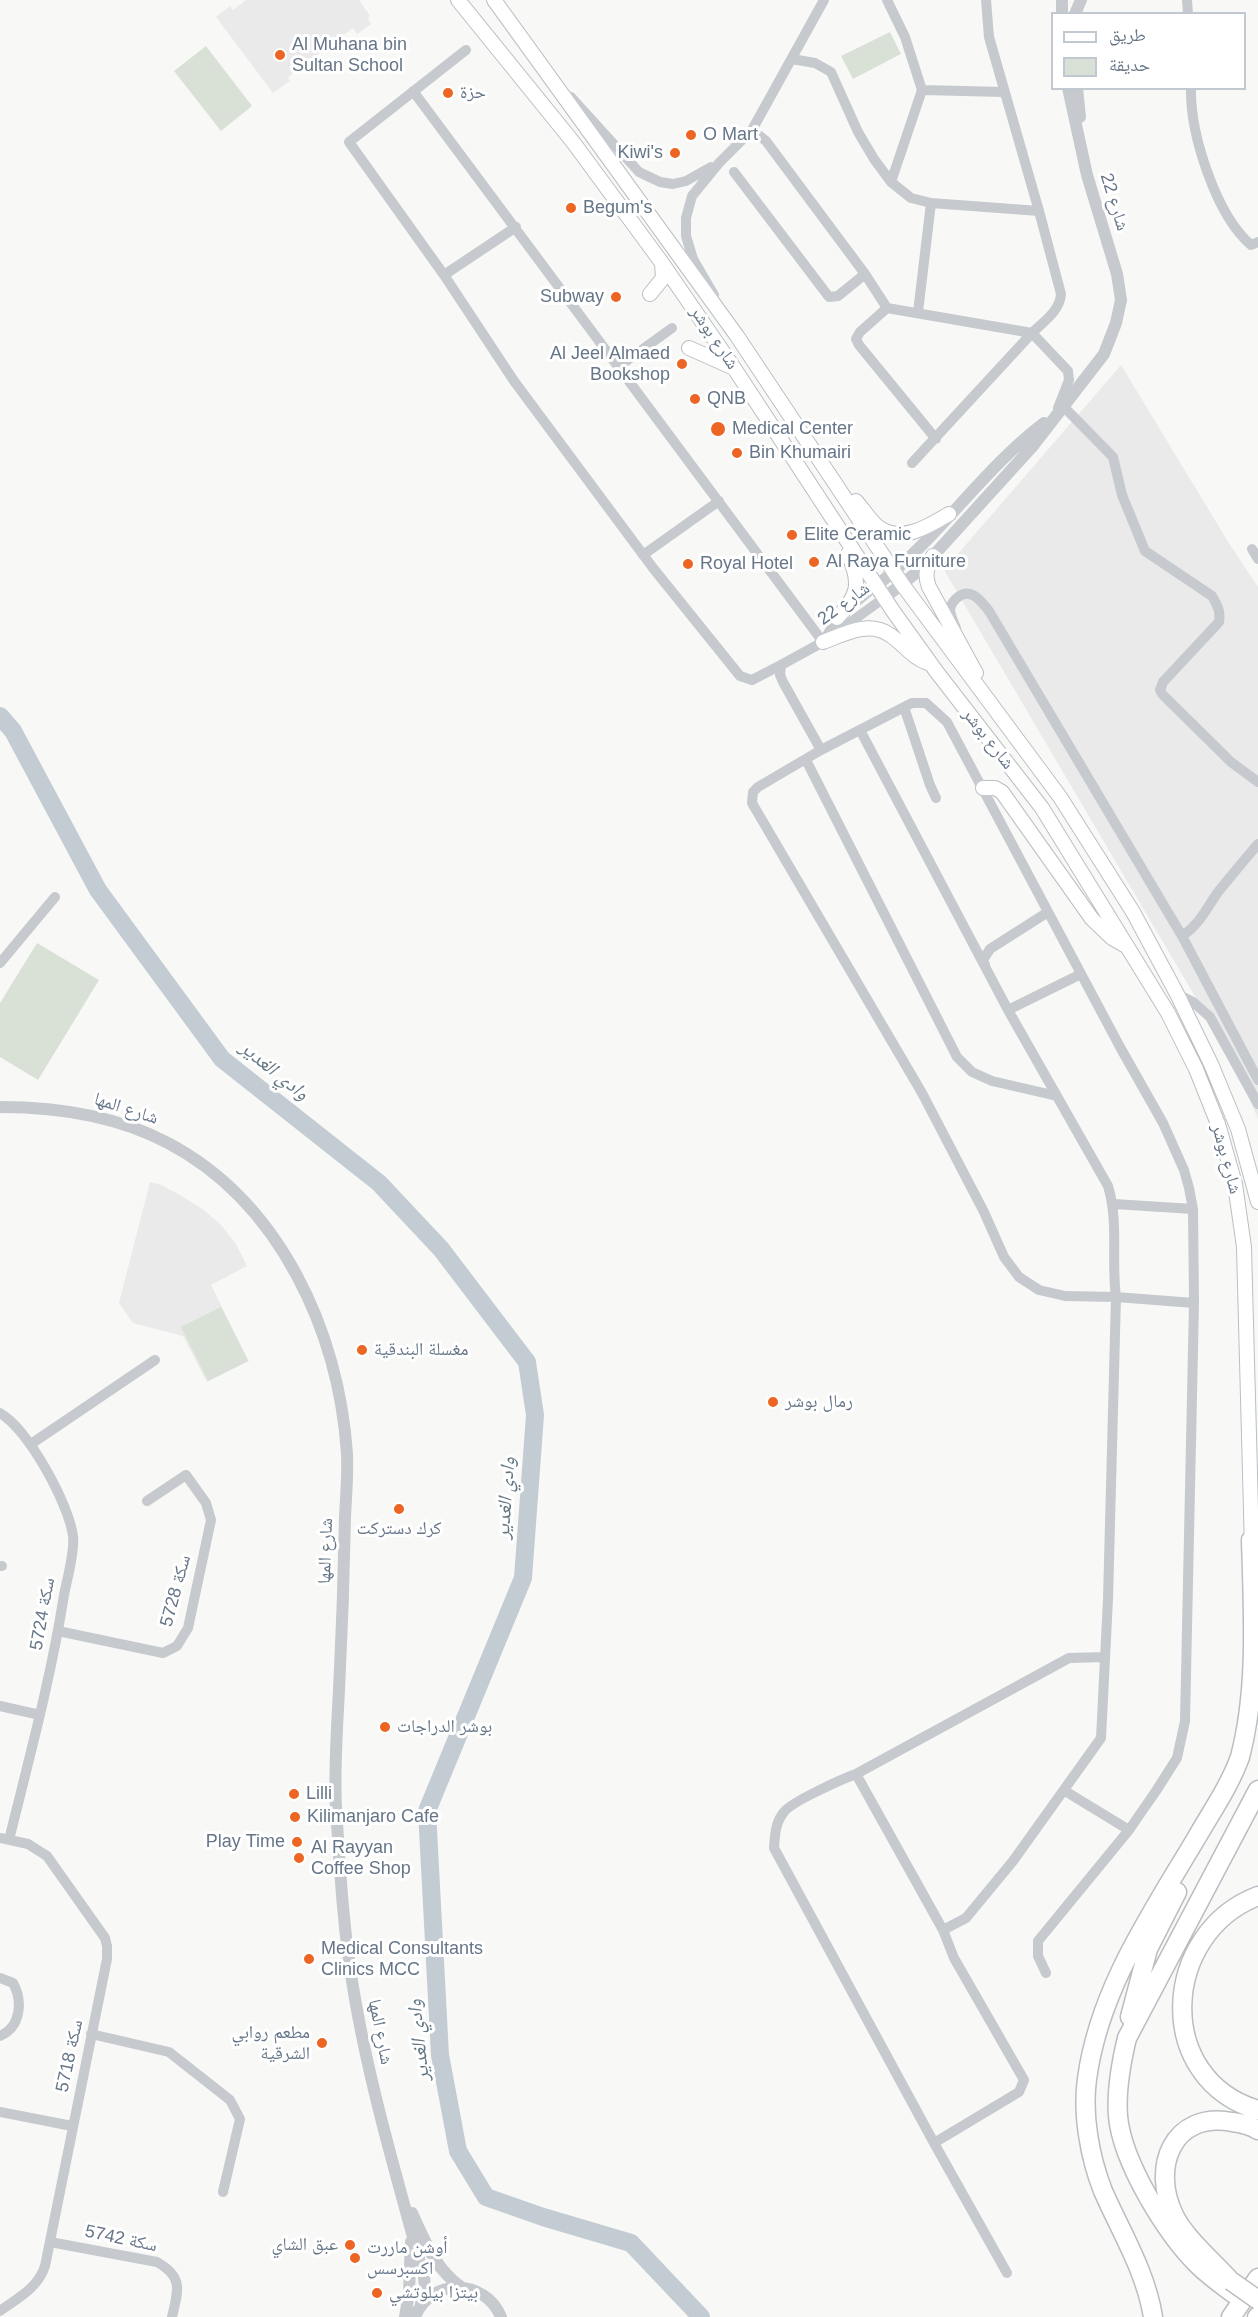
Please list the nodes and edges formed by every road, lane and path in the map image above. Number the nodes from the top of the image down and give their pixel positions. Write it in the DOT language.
graph roads {
  1 [pos="458,0"];
  2 [pos="494,0"];
  3 [pos="824,0"];
  4 [pos="887,0"];
  5 [pos="986,0"];
  6 [pos="466,50"];
  7 [pos="792,59"];
  8 [pos="545,69"];
  9 [pos="922,90"];
  10 [pos="1068,90"];
  11 [pos="1077,90"];
  12 [pos="1191,90"];
  13 [pos="413,91"];
  14 [pos="1004,92"];
  15 [pos="752,130"];
  16 [pos="719,163"];
  17 [pos="734,172"];
  18 [pos="1087,175"];
  19 [pos="891,182"];
  20 [pos="931,203"];
  21 [pos="1040,211"];
  22 [pos="516,227"];
  23 [pos="1258,242"];
  24 [pos="662,263"];
  25 [pos="865,274"];
  26 [pos="444,275"];
  27 [pos="650,294"];
  28 [pos="887,308"];
  29 [pos="918,312"];
  30 [pos="672,328"];
  31 [pos="1032,333"];
  32 [pos="737,336"];
  33 [pos="689,348"];
  34 [pos="618,368"];
  35 [pos="734,368"];
  36 [pos="1059,411"];
  37 [pos="806,437"];
  38 [pos="936,439"];
  39 [pos="912,463"];
  40 [pos="719,501"];
  41 [pos="949,514"];
  42 [pos="834,519"];
  43 [pos="643,555"];
  44 [pos="933,555"];
  45 [pos="894,572"];
  46 [pos="902,584"];
  47 [pos="877,585"];
  48 [pos="884,598"];
  49 [pos="837,618"];
  50 [pos="823,642"];
  51 [pos="960,643"];
  52 [pos="781,664"];
  53 [pos="936,671"];
  54 [pos="904,707"];
  55 [pos="1001,720"];
  56 [pos="860,730"];
  57 [pos="821,750"];
  58 [pos="806,760"];
  59 [pos="1258,782"];
  60 [pos="983,788"];
  61 [pos="936,798"];
  62 [pos="1258,844"];
  63 [pos="55,897"];
  64 [pos="1048,912"];
  65 [pos="1182,936"];
  66 [pos="1129,948"];
  67 [pos="0,963"];
  68 [pos="987,971"];
  69 [pos="1081,974"];
  70 [pos="1177,994"];
  71 [pos="1008,1010"];
  72 [pos="1258,1080"];
  73 [pos="1057,1096"];
  74 [pos="1258,1104"];
  75 [pos="0,1107"];
  76 [pos="1258,1202"];
  77 [pos="1114,1204"];
  78 [pos="1193,1209"];
  79 [pos="1116,1297"];
  80 [pos="1194,1303"];
  81 [pos="155,1360"];
  82 [pos="0,1413"];
  83 [pos="31,1444"];
  84 [pos="147,1501"];
  85 [pos="1251,1540"];
  86 [pos="1258,1580"];
  87 [pos="58,1631"];
  88 [pos="1105,1657"];
  89 [pos="1253,1692"];
  90 [pos="0,1706"];
  91 [pos="40,1715"];
  92 [pos="856,1774"];
  93 [pos="1258,1790"];
  94 [pos="1065,1791"];
  95 [pos="1129,1830"];
  96 [pos="5,1839"];
  97 [pos="1258,1896"];
  98 [pos="943,1930"];
  99 [pos="1046,1973"];
  100 [pos="0,1978"];
  101 [pos="91,2034"];
  102 [pos="0,2037"];
  103 [pos="1127,2038"];
  104 [pos="1258,2110"];
  105 [pos="0,2112"];
  106 [pos="72,2126"];
  107 [pos="1258,2130"];
  108 [pos="934,2143"];
  109 [pos="401,2190"];
  110 [pos="223,2192"];
  111 [pos="411,2232"];
  112 [pos="51,2242"];
  113 [pos="1007,2273"];
  114 [pos="1258,2279"];
  115 [pos="461,2287"];
  116 [pos="1233,2288"];
  117 [pos="1258,2300"];
  118 [pos="421,2304"];
  119 [pos="0,2311"];
  120 [pos="1258,2315"];
  121 [pos="172,2317"];
  122 [pos="405,2317"];
  123 [pos="414,2317"];
  124 [pos="501,2317"];
  125 [pos="1153,2317"];
  126 [pos="1231,2317"];
  1 -- 24 [label="main road, شارع بوشر"];
  2 -- 8 [label="main road, شارع بوشر"];
  3 -- 7 [label="street"];
  4 -- 9 [label="street"];
  5 -- 14 [label="street"];
  6 -- 13 [label="street"];
  7 -- 15 [label="street"];
  7 -- 19 [label="street"];
  8 -- 16 [label="street"];
  8 -- 32 [label="main road, شارع بوشر"];
  9 -- 14 [label="street"];
  9 -- 19 [label="street"];
  10 -- 18 [label="street, شارع 22"];
  11 -- 18 [label="street"];
  12 -- 23 [label="street"];
  13 -- 22 [label="street"];
  13 -- 26 [label="street"];
  14 -- 21 [label="street"];
  15 -- 16 [label="street"];
  15 -- 25 [label="street"];
  16 -- 32 [label="street"];
  17 -- 25 [label="street"];
  18 -- 36 [label="street, شارع 22"];
  19 -- 20 [label="street"];
  20 -- 21 [label="street"];
  20 -- 29 [label="street"];
  21 -- 31 [label="street"];
  22 -- 26 [label="street"];
  22 -- 34 [label="street"];
  24 -- 27 [label="main road"];
  24 -- 35 [label="main road, شارع بوشر"];
  25 -- 28 [label="street"];
  26 -- 43 [label="street"];
  28 -- 29 [label="street"];
  28 -- 38 [label="street"];
  29 -- 31 [label="street"];
  30 -- 34 [label="street"];
  31 -- 36 [label="street"];
  31 -- 38 [label="street"];
  32 -- 37 [label="main road, شارع بوشر"];
  33 -- 35 [label="main road"];
  34 -- 40 [label="street"];
  35 -- 42 [label="main road, شارع بوشر"];
  36 -- 41 [label="street, شارع 22"];
  36 -- 44 [label="street, شارع 22"];
  36 -- 59 [label="street"];
  37 -- 41 [label="main road"];
  37 -- 45 [label="main road, شارع بوشر"];
  38 -- 39 [label="street"];
  40 -- 43 [label="street"];
  40 -- 50 [label="street"];
  41 -- 45 [label="street, شارع 22"];
  42 -- 47 [label="main road, شارع بوشر"];
  42 -- 49 [label="main road"];
  43 -- 52 [label="street"];
  44 -- 46 [label="street, شارع 22"];
  44 -- 51 [label="main road"];
  45 -- 46 [label="main road, شارع بوشر"];
  45 -- 47 [label="street, شارع 22"];
  46 -- 48 [label="street, شارع 22"];
  46 -- 55 [label="main road, شارع بوشر"];
  47 -- 48 [label="main road, شارع بوشر"];
  47 -- 49 [label="street, شارع 22"];
  48 -- 50 [label="street, شارع 22"];
  48 -- 53 [label="main road, شارع بوشر"];
  49 -- 50 [label="street, شارع 22"];
  50 -- 52 [label="street"];
  50 -- 53 [label="main road"];
  51 -- 55 [label="main road"];
  51 -- 65 [label="street"];
  52 -- 57 [label="street"];
  53 -- 66 [label="main road, شارع بوشر"];
  54 -- 56 [label="street"];
  54 -- 60 [label="street"];
  54 -- 61 [label="street"];
  55 -- 70 [label="main road, شارع بوشر"];
  56 -- 57 [label="street"];
  56 -- 68 [label="street"];
  57 -- 58 [label="street"];
  58 -- 73 [label="street"];
  58 -- 79 [label="street"];
  60 -- 64 [label="street"];
  60 -- 66 [label="main road"];
  62 -- 65 [label="street"];
  63 -- 67 [label="street"];
  64 -- 68 [label="street"];
  64 -- 69 [label="street"];
  65 -- 72 [label="street"];
  66 -- 85 [label="main road, شارع بوشر"];
  68 -- 71 [label="street"];
  69 -- 71 [label="street"];
  69 -- 78 [label="street"];
  70 -- 74 [label="street"];
  70 -- 76 [label="main road, شارع بوشر"];
  71 -- 73 [label="street"];
  73 -- 77 [label="street"];
  75 -- 109 [label="street, شارع المها"];
  77 -- 78 [label="street"];
  77 -- 79 [label="street"];
  78 -- 80 [label="street"];
  79 -- 80 [label="street"];
  79 -- 88 [label="street"];
  80 -- 95 [label="street"];
  81 -- 83 [label="street"];
  82 -- 83 [label="street, سكة 5724"];
  83 -- 87 [label="street, سكة 5724"];
  84 -- 87 [label="street, سكة 5728"];
  85 -- 86 [label="main road, شارع بوشر"];
  85 -- 89 [label="highway"];
  87 -- 91 [label="street, سكة 5724"];
  88 -- 92 [label="street"];
  88 -- 94 [label="street"];
  89 -- 103 [label="highway"];
  89 -- 125 [label="highway"];
  90 -- 91 [label="street"];
  91 -- 96 [label="street, سكة 5724"];
  92 -- 98 [label="street"];
  92 -- 108 [label="street"];
  93 -- 103 [label="highway"];
  94 -- 95 [label="street"];
  94 -- 98 [label="street"];
  95 -- 99 [label="street"];
  96 -- 101 [label="street, سكة 5718"];
  97 -- 104 [label="highway"];
  98 -- 108 [label="street"];
  100 -- 102 [label="street"];
  101 -- 106 [label="street, سكة 5718"];
  101 -- 110 [label="street"];
  103 -- 116 [label="highway"];
  105 -- 106 [label="street"];
  106 -- 112 [label="street, سكة 5718"];
  107 -- 116 [label="highway"];
  108 -- 113 [label="street"];
  109 -- 111 [label="street, شارع المها"];
  109 -- 115 [label="street, شارع المها"];
  111 -- 118 [label="street, شارع المها"];
  111 -- 122 [label="street"];
  112 -- 119 [label="street, سكة 5718"];
  112 -- 121 [label="street, سكة 5742"];
  114 -- 126 [label="highway"];
  115 -- 118 [label="street"];
  115 -- 124 [label="street, شارع المها"];
  116 -- 117 [label="highway, bridge"];
  116 -- 120 [label="highway"];
  118 -- 123 [label="street"];
}
